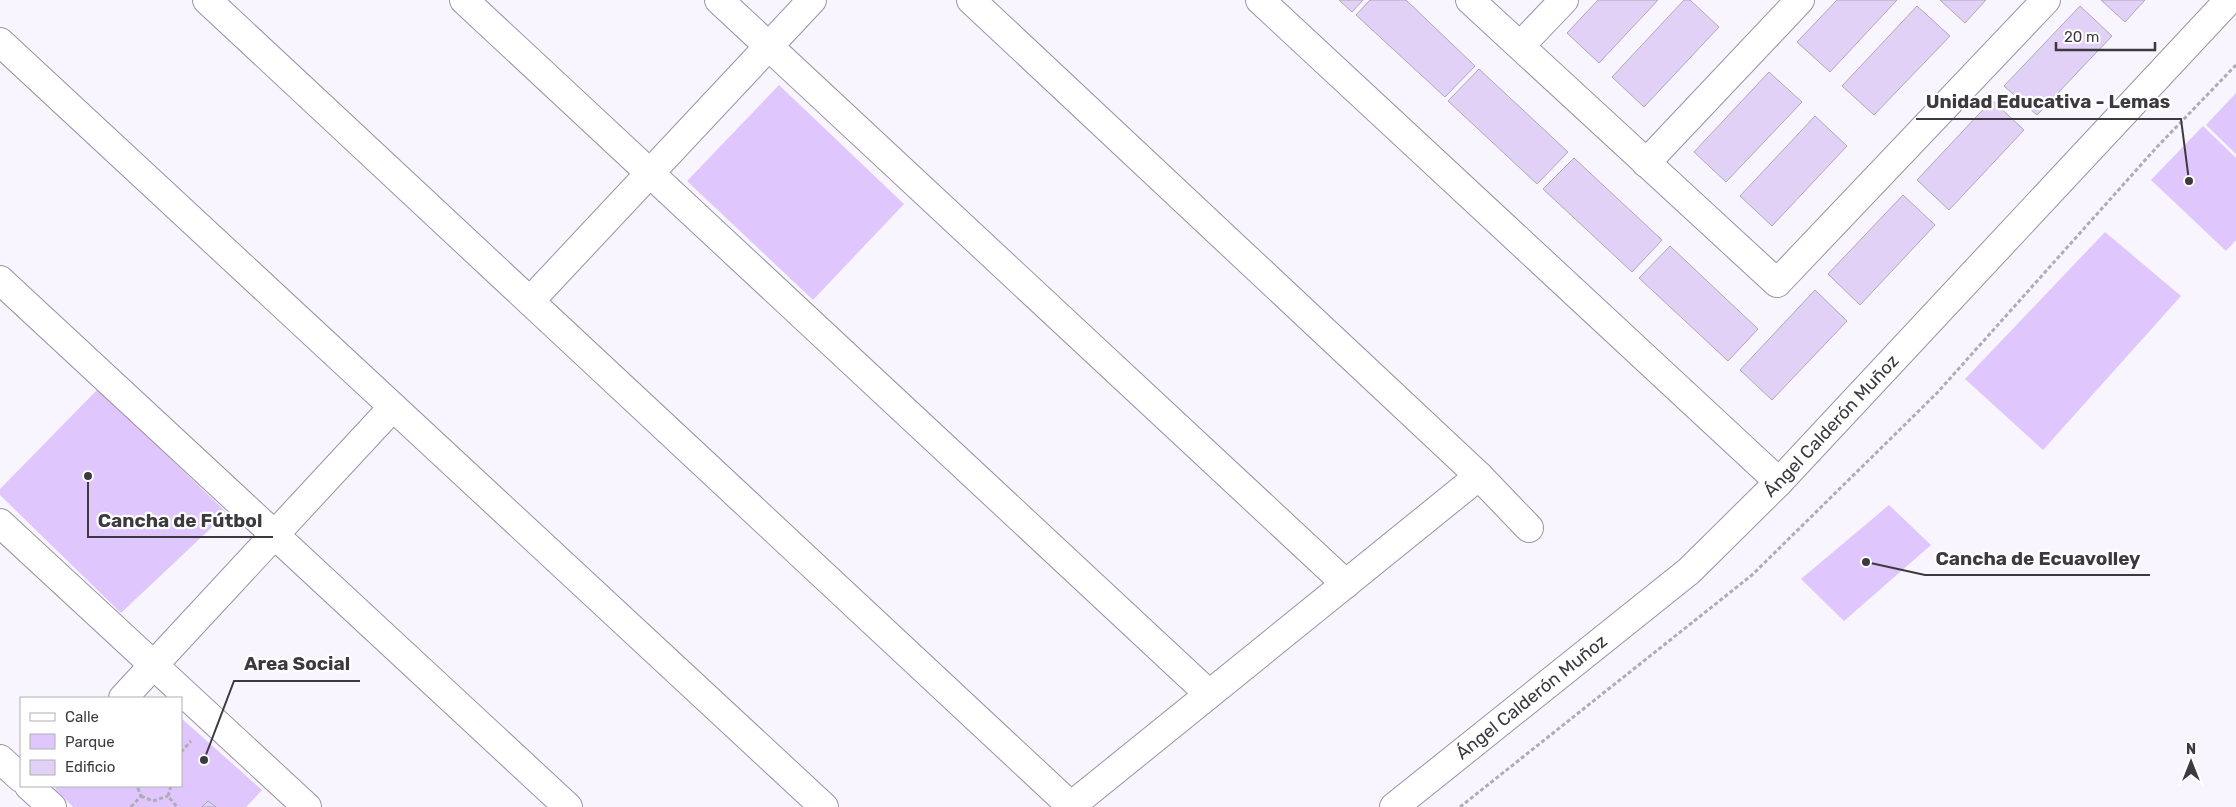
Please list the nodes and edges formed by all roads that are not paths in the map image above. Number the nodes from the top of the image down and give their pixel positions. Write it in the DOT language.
graph roads {
  1 [pos="207,0"];
  2 [pos="464,0"];
  3 [pos="718,0"];
  4 [pos="812,0"];
  5 [pos="971,0"];
  6 [pos="1260,0"];
  7 [pos="1470,0"];
  8 [pos="1564,0"];
  9 [pos="1800,0"];
  10 [pos="2046,0"];
  11 [pos="2229,0"];
  12 [pos="0,42"];
  13 [pos="768,46"];
  14 [pos="1520,46"];
  15 [pos="1646,163"];
  16 [pos="650,173"];
  17 [pos="0,280"];
  18 [pos="530,301"];
  19 [pos="393,407"];
  20 [pos="1479,476"];
  21 [pos="1779,482"];
  22 [pos="0,522"];
  23 [pos="1530,528"];
  24 [pos="274,534"];
  25 [pos="1346,584"];
  26 [pos="154,665"];
  27 [pos="1208,694"];
  28 [pos="123,697"];
  29 [pos="0,759"];
  30 [pos="20,779"];
  31 [pos="1071,806"];
  32 [pos="307,807"];
  33 [pos="568,807"];
  34 [pos="824,807"];
  35 [pos="1394,807"];
  1 -- 18 [label="street"];
  2 -- 16 [label="street"];
  3 -- 13 [label="street"];
  4 -- 13 [label="street"];
  5 -- 20 [label="street"];
  6 -- 21 [label="street"];
  7 -- 14 [label="street"];
  8 -- 14 [label="street"];
  9 -- 15 [label="street"];
  10 -- 15 [label="street"];
  11 -- 21 [label="street, Ángel Calderón Muñoz"];
  12 -- 19 [label="street"];
  13 -- 16 [label="street"];
  13 -- 25 [label="street"];
  14 -- 15 [label="street"];
  16 -- 18 [label="street"];
  16 -- 27 [label="street"];
  17 -- 24 [label="street"];
  18 -- 31 [label="street"];
  19 -- 24 [label="street"];
  19 -- 34 [label="street"];
  20 -- 23 [label="street"];
  20 -- 25 [label="street"];
  21 -- 35 [label="street, Ángel Calderón Muñoz"];
  22 -- 26 [label="street"];
  24 -- 26 [label="street"];
  24 -- 33 [label="street"];
  25 -- 27 [label="street"];
  26 -- 28 [label="street"];
  26 -- 32 [label="street"];
  27 -- 31 [label="street"];
  29 -- 30 [label="street"];
}
